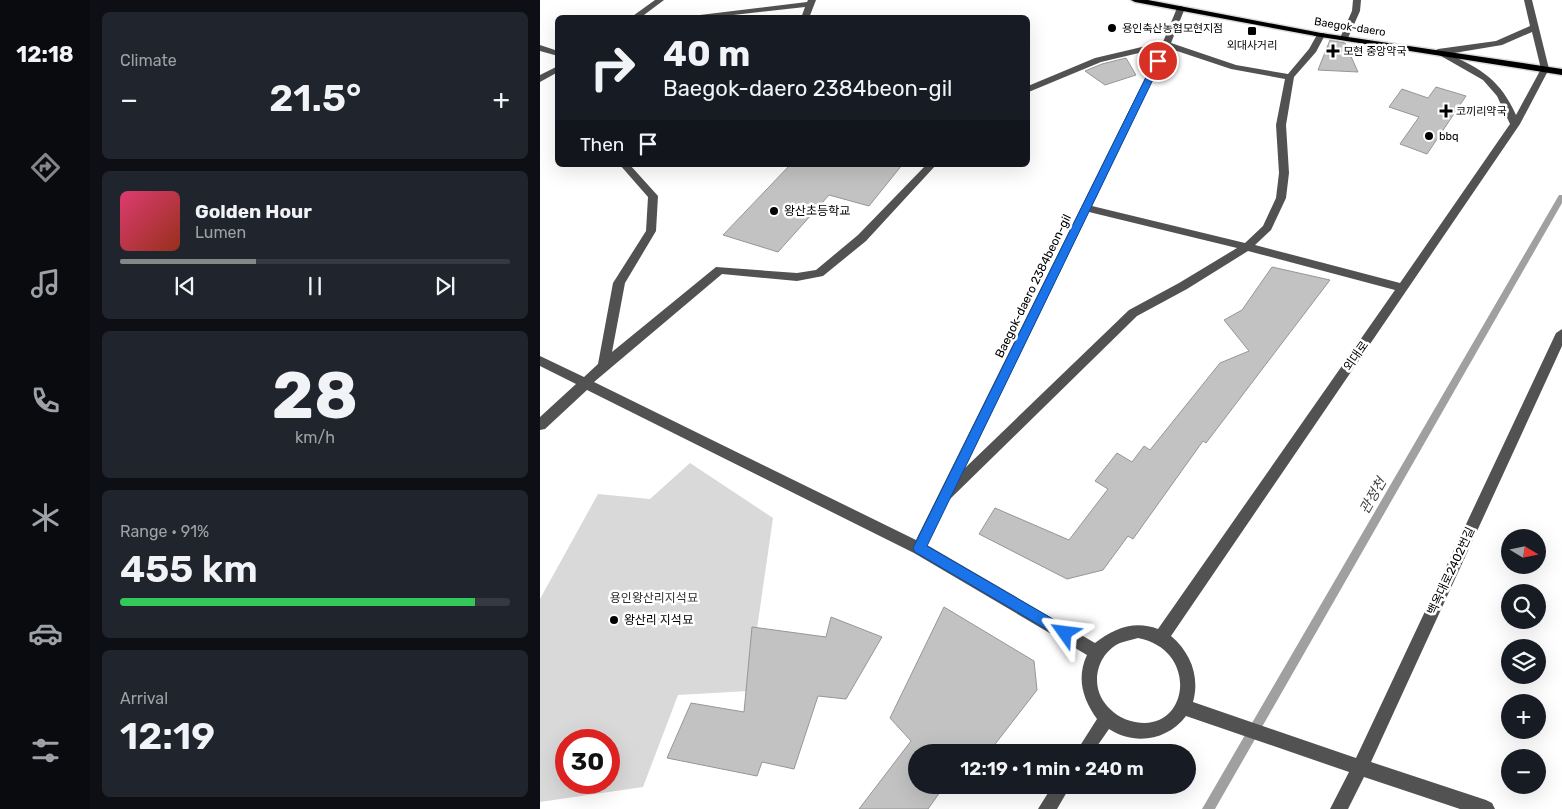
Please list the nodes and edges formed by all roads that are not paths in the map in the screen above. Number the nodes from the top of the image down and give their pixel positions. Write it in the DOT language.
graph roads {
  1 [pos="660,0"];
  2 [pos="1135,0"];
  3 [pos="1358,0"];
  4 [pos="1528,0"];
  5 [pos="812,2"];
  6 [pos="1181,8"];
  7 [pos="638,15"];
  8 [pos="704,15"];
  9 [pos="806,15"];
  10 [pos="1534,26"];
  11 [pos="1321,35"];
  12 [pos="1344,38"];
  13 [pos="1166,44"];
  14 [pos="542,50"];
  15 [pos="1438,52"];
  16 [pos="555,53"];
  17 [pos="1545,69"];
  18 [pos="555,70"];
  19 [pos="1562,72"];
  20 [pos="1290,77"];
  21 [pos="540,79"];
  22 [pos="1030,88"];
  23 [pos="1515,124"];
  24 [pos="626,167"];
  25 [pos="929,167"];
  26 [pos="1086,208"];
  27 [pos="1247,247"];
  28 [pos="1404,288"];
  29 [pos="1562,333"];
  30 [pos="540,361"];
  31 [pos="604,366"];
  32 [pos="584,384"];
  33 [pos="540,425"];
  34 [pos="945,496"];
  35 [pos="919,548"];
  36 [pos="1161,638"];
  37 [pos="1096,652"];
  38 [pos="1190,709"];
  39 [pos="1107,718"];
  40 [pos="1089,744"];
  41 [pos="1360,768"];
  42 [pos="1057,794"];
  43 [pos="1046,809"];
  44 [pos="1339,809"];
  45 [pos="1486,809"];
  1 -- 7 [label="street"];
  2 -- 6 [label="main road, Baegok-daero"];
  3 -- 12 [label="street"];
  4 -- 10 [label="street"];
  5 -- 8 [label="street"];
  5 -- 9 [label="street"];
  6 -- 11 [label="main road, Baegok-daero"];
  6 -- 13 [label="street, Baegok-daero 2384beon-gil"];
  10 -- 15 [label="street"];
  10 -- 17 [label="street"];
  11 -- 12 [label="main road, Baegok-daero"];
  11 -- 20 [label="street"];
  12 -- 15 [label="main road, Baegok-daero"];
  13 -- 20 [label="street"];
  13 -- 22 [label="street"];
  13 -- 26 [label="street, Baegok-daero 2384beon-gil"];
  14 -- 16 [label="street"];
  15 -- 17 [label="main road, Baegok-daero"];
  15 -- 23 [label="street"];
  17 -- 19 [label="main road, Baegok-daero"];
  17 -- 23 [label="street, 외대로"];
  18 -- 21 [label="street"];
  20 -- 27 [label="street"];
  23 -- 28 [label="street, 외대로"];
  24 -- 31 [label="street"];
  25 -- 31 [label="street"];
  26 -- 27 [label="street"];
  26 -- 34 [label="street, Baegok-daero 2384beon-gil"];
  27 -- 28 [label="street"];
  27 -- 34 [label="street"];
  28 -- 36 [label="street, 외대로"];
  29 -- 41 [label="street, 백옥대로2402번길"];
  30 -- 32 [label="street"];
  31 -- 32 [label="street"];
  32 -- 33 [label="street"];
  32 -- 35 [label="street"];
  34 -- 35 [label="street, Baegok-daero 2384beon-gil"];
  35 -- 37 [label="street"];
  36 -- 37 [label="street"];
  36 -- 38 [label="street"];
  37 -- 39 [label="street"];
  38 -- 39 [label="street"];
  38 -- 41 [label="street"];
  39 -- 40 [label="street"];
  41 -- 44 [label="street, 백옥대로2402번길"];
  41 -- 45 [label="street"];
  42 -- 43 [label="street"];
}
